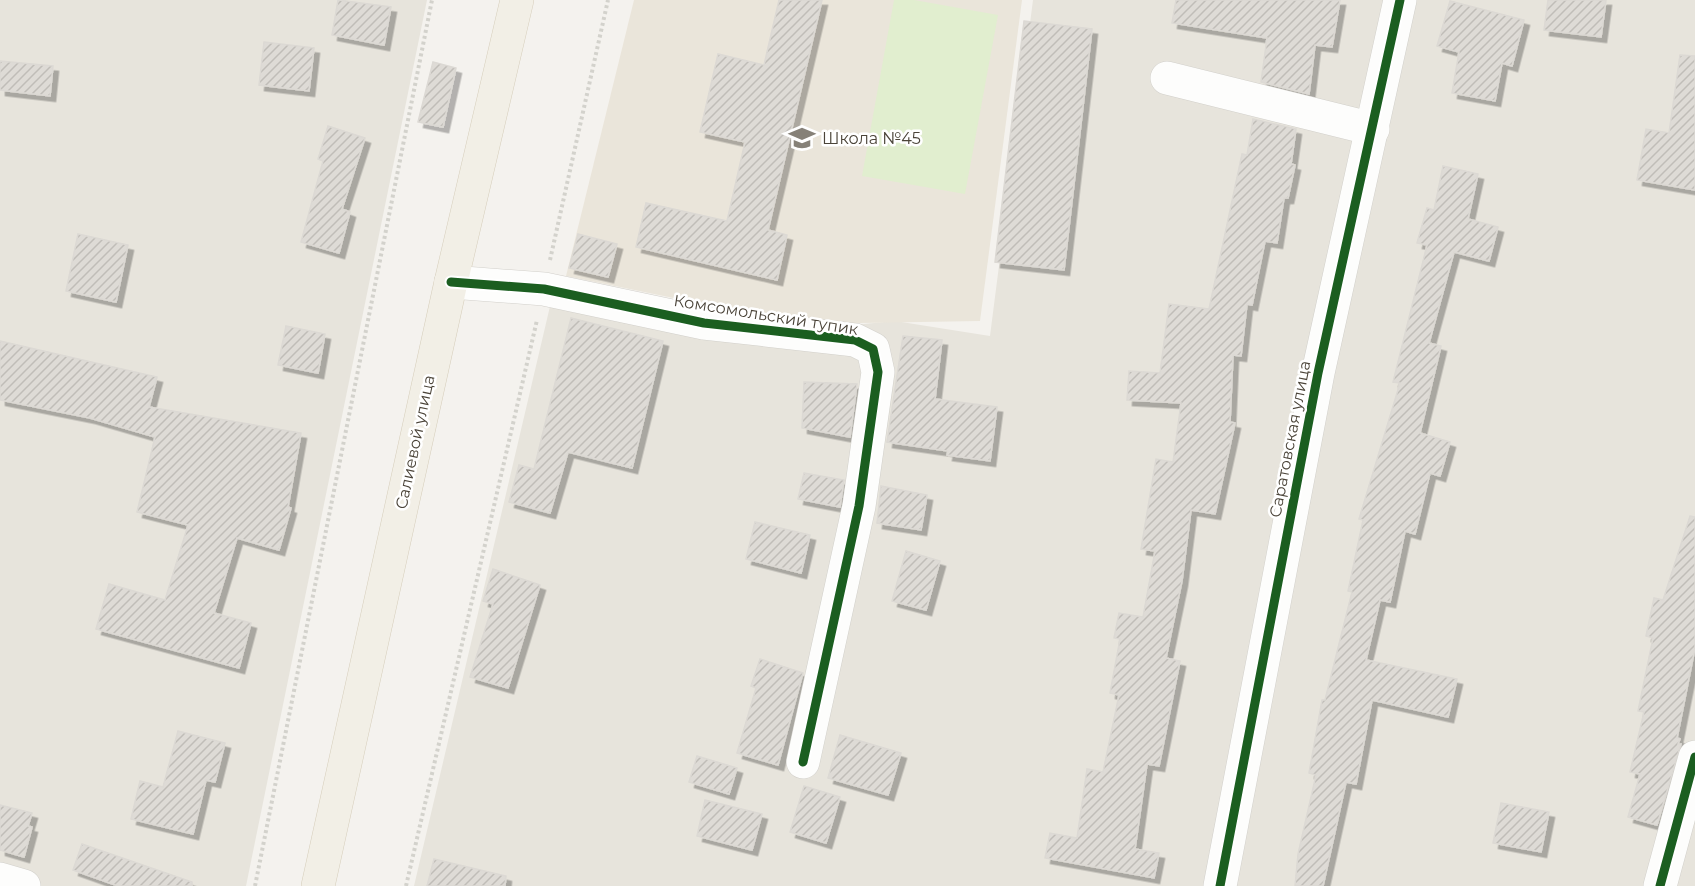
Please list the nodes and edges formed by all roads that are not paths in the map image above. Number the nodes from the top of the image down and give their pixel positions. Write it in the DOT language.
graph roads {
  1 [pos="517,0"];
  2 [pos="1400,0"];
  3 [pos="1167,78"];
  4 [pos="1373,129"];
  5 [pos="451,282"];
  6 [pos="1695,757"];
  7 [pos="803,762"];
  8 [pos="0,879"];
  9 [pos="24,886"];
  10 [pos="318,886"];
  11 [pos="1220,886"];
  12 [pos="1660,886"];
  1 -- 5 [label="main road, Салиевой улица"];
  2 -- 4 [label="street, Саратовская улица"];
  3 -- 4 [label="street"];
  4 -- 11 [label="street, Саратовская улица"];
  5 -- 7 [label="street, Комсомольский тупик"];
  5 -- 10 [label="main road, Салиевой улица"];
  6 -- 12 [label="street"];
  8 -- 9 [label="street"];
}
